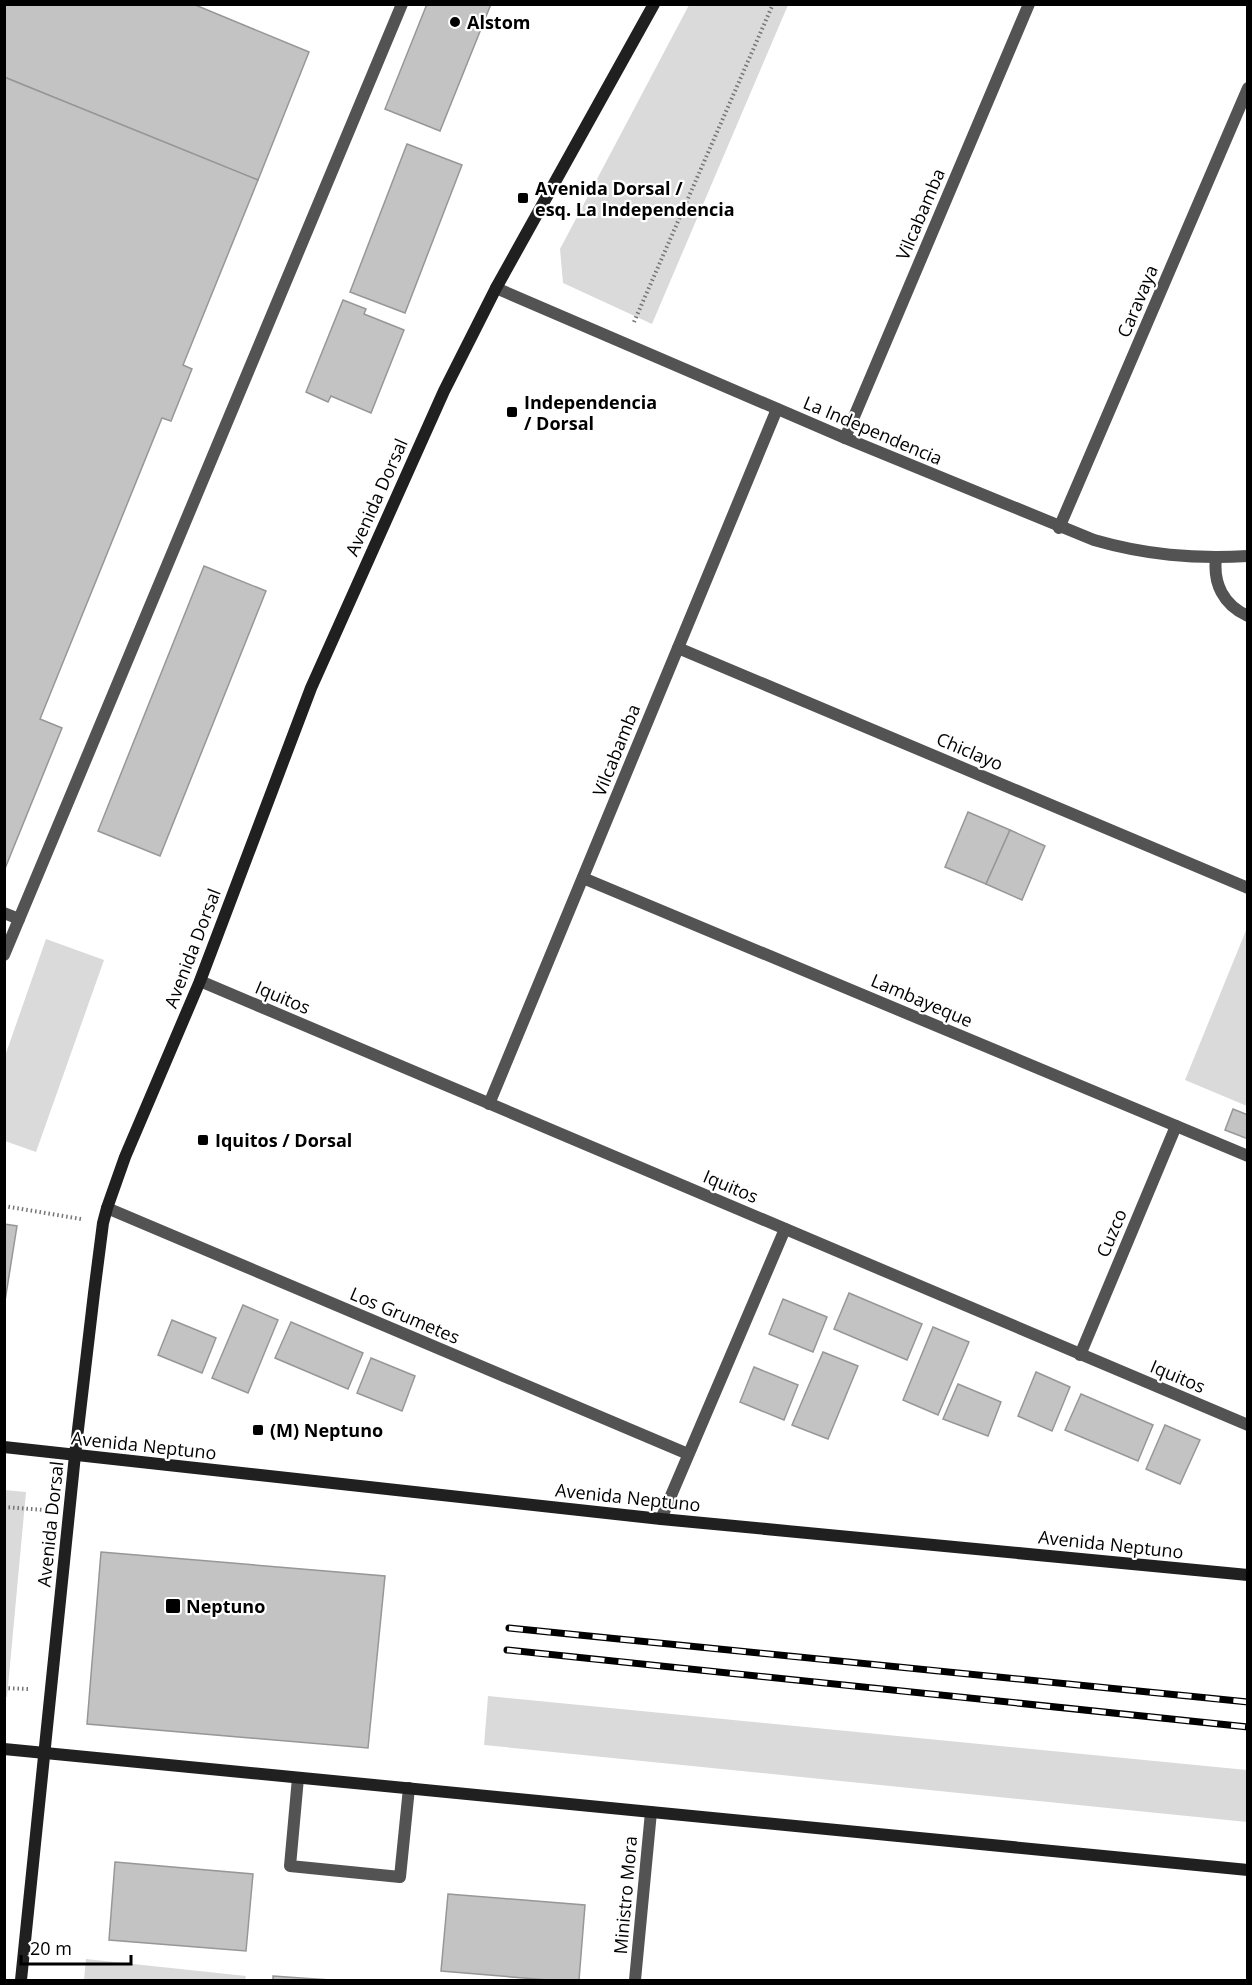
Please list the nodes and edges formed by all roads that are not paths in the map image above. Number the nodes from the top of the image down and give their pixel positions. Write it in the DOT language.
graph roads {
  1 [pos="402,4"];
  2 [pos="654,4"];
  3 [pos="1029,4"];
  4 [pos="1248,88"];
  5 [pos="496,288"];
  6 [pos="777,409"];
  7 [pos="845,438"];
  8 [pos="1059,528"];
  9 [pos="1248,556"];
  10 [pos="1216,558"];
  11 [pos="1248,616"];
  12 [pos="678,648"];
  13 [pos="583,878"];
  14 [pos="1248,888"];
  15 [pos="4,913"];
  16 [pos="19,919"];
  17 [pos="4,955"];
  18 [pos="200,981"];
  19 [pos="489,1104"];
  20 [pos="1176,1126"];
  21 [pos="1248,1156"];
  22 [pos="107,1208"];
  23 [pos="785,1229"];
  24 [pos="1080,1354"];
  25 [pos="1248,1425"];
  26 [pos="4,1448"];
  27 [pos="688,1454"];
  28 [pos="75,1455"];
  29 [pos="661,1519"];
  30 [pos="1248,1575"];
  31 [pos="4,1749"];
  32 [pos="45,1753"];
  33 [pos="298,1778"];
  34 [pos="409,1788"];
  35 [pos="651,1812"];
  36 [pos="1248,1870"];
  37 [pos="21,1980"];
  38 [pos="635,1980"];
  1 -- 16 [label="street"];
  2 -- 5 [label="main road, Avenida Dorsal"];
  3 -- 7 [label="street, Vilcabamba"];
  4 -- 8 [label="street, Caravaya"];
  5 -- 6 [label="street, La Independencia"];
  5 -- 18 [label="main road, Avenida Dorsal"];
  6 -- 7 [label="street, La Independencia"];
  6 -- 12 [label="street, Vilcabamba"];
  7 -- 8 [label="street, La Independencia"];
  8 -- 10 [label="street, La Independencia"];
  9 -- 10 [label="street, La Independencia"];
  10 -- 11 [label="street"];
  12 -- 13 [label="street, Vilcabamba"];
  12 -- 14 [label="street, Chiclayo"];
  13 -- 19 [label="street, Vilcabamba"];
  13 -- 20 [label="street, Lambayeque"];
  15 -- 16 [label="street"];
  16 -- 17 [label="street"];
  18 -- 19 [label="street, Iquitos"];
  18 -- 22 [label="main road, Avenida Dorsal"];
  19 -- 23 [label="street, Iquitos"];
  20 -- 21 [label="street, Lambayeque"];
  20 -- 24 [label="street, Cuzco"];
  22 -- 27 [label="street, Los Grumetes"];
  22 -- 28 [label="main road, Avenida Dorsal"];
  23 -- 24 [label="street, Iquitos"];
  23 -- 27 [label="street"];
  24 -- 25 [label="street, Iquitos"];
  26 -- 28 [label="main road, Avenida Neptuno"];
  27 -- 29 [label="street"];
  28 -- 29 [label="main road, Avenida Neptuno"];
  28 -- 32 [label="main road, Avenida Dorsal"];
  29 -- 30 [label="main road, Avenida Neptuno"];
  31 -- 32 [label="main road"];
  32 -- 33 [label="main road"];
  32 -- 37 [label="main road, Avenida Dorsal"];
  33 -- 34 [label="main road"];
  33 -- 34 [label="street"];
  34 -- 35 [label="main road"];
  35 -- 36 [label="main road"];
  35 -- 38 [label="street, Ministro Mora"];
}
